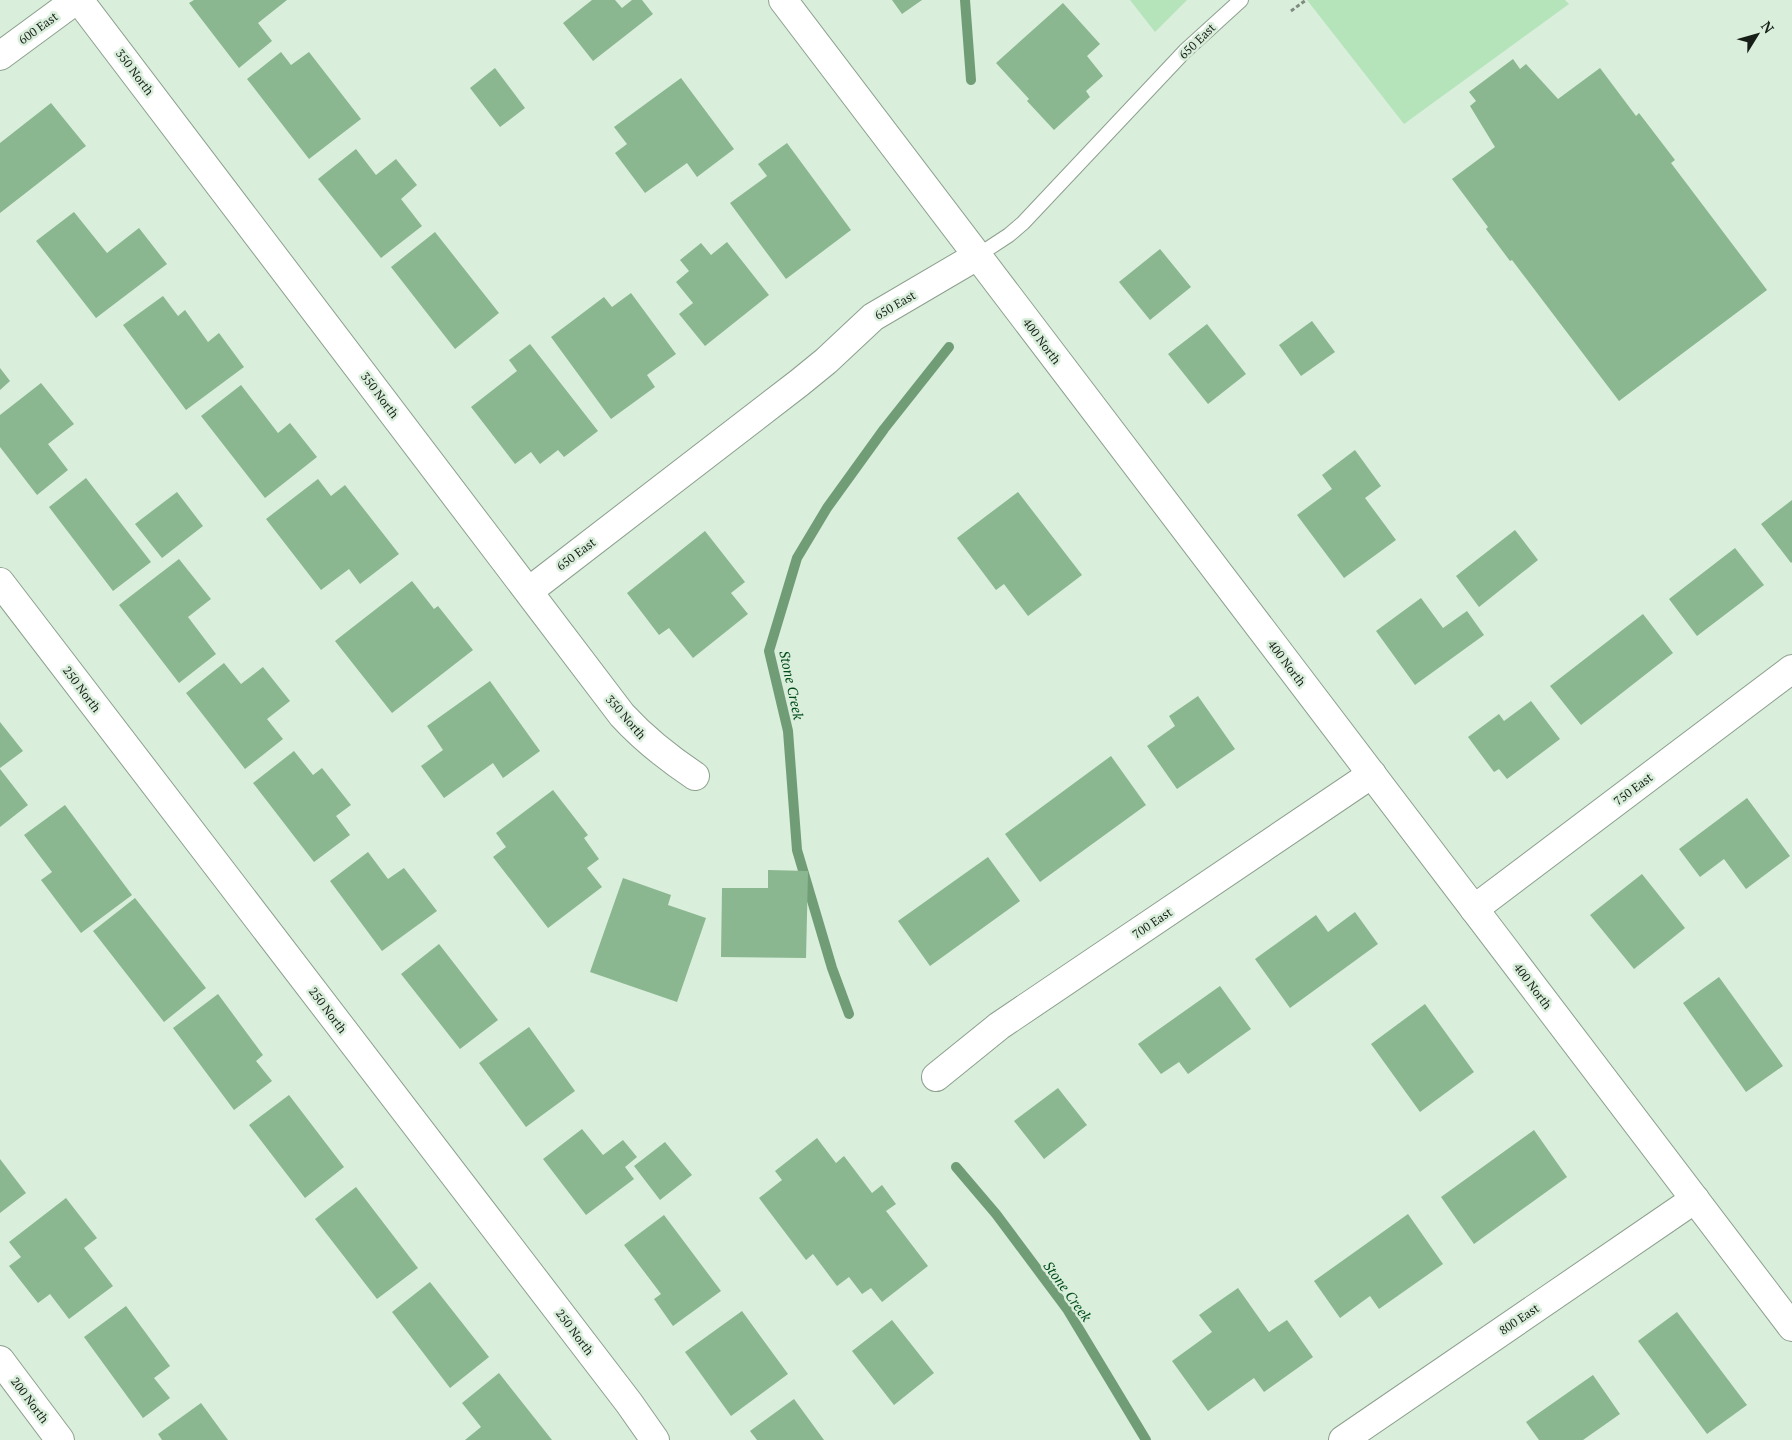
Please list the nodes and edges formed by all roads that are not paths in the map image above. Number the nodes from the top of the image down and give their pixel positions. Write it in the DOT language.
graph roads {
  1 [pos="77,0"];
  2 [pos="783,0"];
  3 [pos="1241,0"];
  4 [pos="0,56"];
  5 [pos="978,256"];
  6 [pos="0,582"];
  7 [pos="529,591"];
  8 [pos="1792,669"];
  9 [pos="1372,774"];
  10 [pos="695,776"];
  11 [pos="1474,908"];
  12 [pos="936,1076"];
  13 [pos="1695,1199"];
  14 [pos="1792,1326"];
  15 [pos="0,1360"];
  16 [pos="60,1440"];
  17 [pos="655,1440"];
  18 [pos="1343,1440"];
  1 -- 4 [label="street, 600 East"];
  1 -- 7 [label="street, 350 North"];
  2 -- 5 [label="street, 400 North"];
  3 -- 5 [label="lane, 650 East"];
  5 -- 7 [label="street, 650 East"];
  5 -- 9 [label="street, 400 North"];
  6 -- 17 [label="street, 250 North"];
  7 -- 10 [label="street, 350 North"];
  8 -- 11 [label="street, 750 East"];
  9 -- 11 [label="street, 400 North"];
  9 -- 12 [label="street, 700 East"];
  11 -- 13 [label="street, 400 North"];
  13 -- 14 [label="street, 400 North"];
  13 -- 18 [label="street, 800 East"];
  15 -- 16 [label="street, 200 North"];
}
